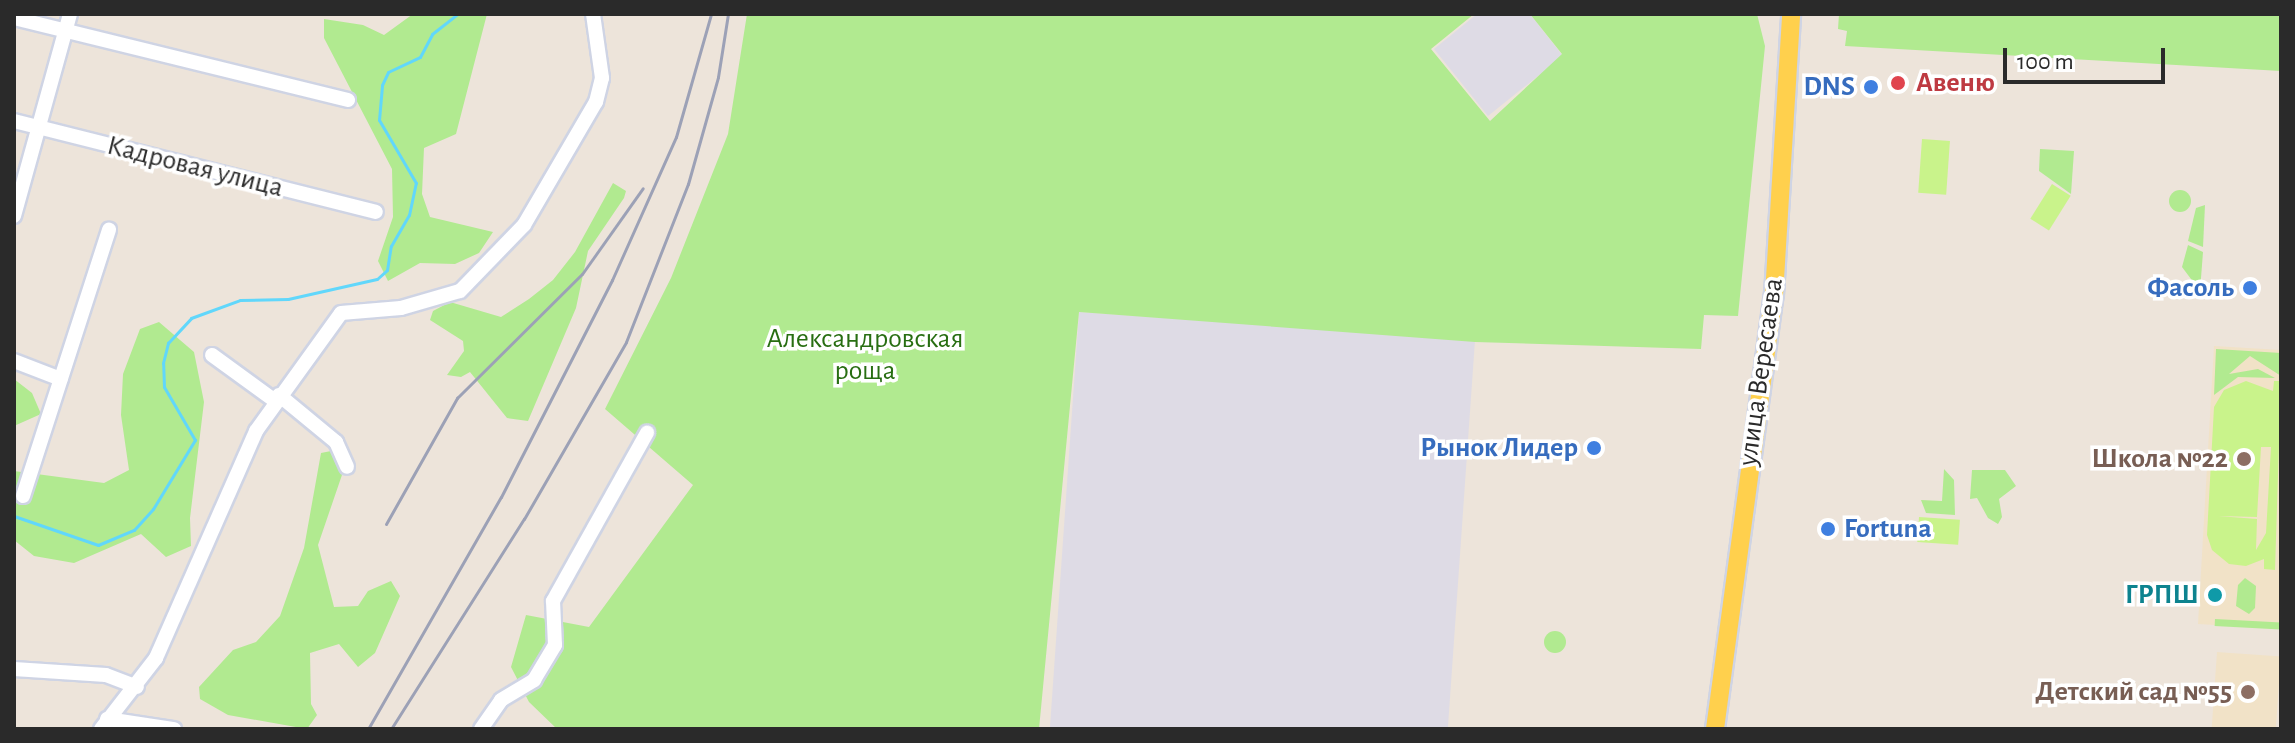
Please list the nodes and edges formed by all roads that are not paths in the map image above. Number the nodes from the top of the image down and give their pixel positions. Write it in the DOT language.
graph roads {
  1 [pos="70,14"];
  2 [pos="593,14"];
  3 [pos="1791,14"];
  4 [pos="14,18"];
  5 [pos="65,31"];
  6 [pos="348,100"];
  7 [pos="14,121"];
  8 [pos="41,128"];
  9 [pos="376,212"];
  10 [pos="14,216"];
  11 [pos="109,230"];
  12 [pos="212,355"];
  13 [pos="14,361"];
  14 [pos="61,379"];
  15 [pos="277,398"];
  16 [pos="647,433"];
  17 [pos="347,467"];
  18 [pos="23,496"];
  19 [pos="14,669"];
  20 [pos="137,687"];
  21 [pos="104,724"];
  22 [pos="174,729"];
  23 [pos="481,729"];
  24 [pos="1715,729"];
  1 -- 5 [label="street"];
  2 -- 15 [label="street"];
  3 -- 24 [label="main road, улица Вересаева"];
  4 -- 5 [label="street"];
  5 -- 6 [label="street"];
  5 -- 8 [label="street"];
  7 -- 8 [label="street, Кадровая улица"];
  8 -- 9 [label="street, Кадровая улица"];
  8 -- 10 [label="street"];
  11 -- 14 [label="street"];
  12 -- 15 [label="street"];
  13 -- 14 [label="street"];
  14 -- 18 [label="street"];
  15 -- 17 [label="street"];
  15 -- 20 [label="street"];
  16 -- 23 [label="street"];
  19 -- 20 [label="street"];
  20 -- 21 [label="street"];
  21 -- 22 [label="street"];
}
